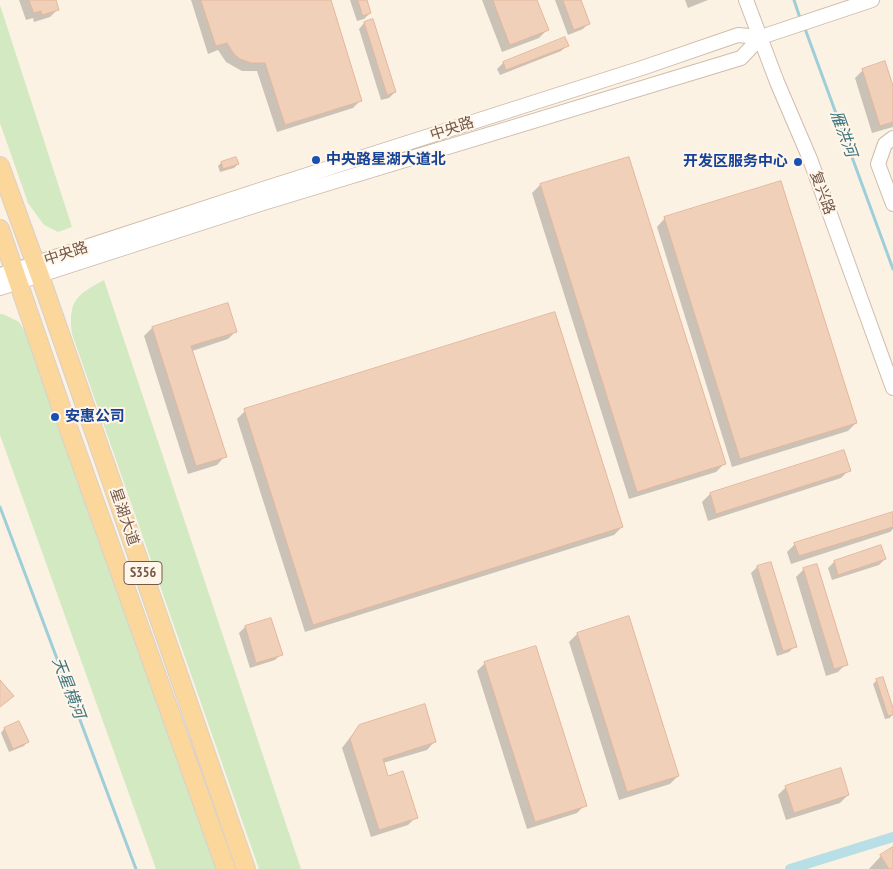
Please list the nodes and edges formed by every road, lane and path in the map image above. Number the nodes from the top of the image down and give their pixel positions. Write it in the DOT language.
graph roads {
  1 [pos="746,0"];
  2 [pos="872,0"];
  3 [pos="761,37"];
  4 [pos="893,138"];
  5 [pos="0,166"];
  6 [pos="893,204"];
  7 [pos="0,229"];
  8 [pos="38,270"];
  9 [pos="11,276"];
  10 [pos="0,288"];
  11 [pos="893,388"];
  12 [pos="226,869"];
  13 [pos="246,869"];
  1 -- 3 [label="street, 复兴路"];
  2 -- 3 [label="street"];
  3 -- 8 [label="street, 中央路"];
  3 -- 8 [label="street"];
  3 -- 11 [label="street, 复兴路"];
  4 -- 6 [label="street"];
  5 -- 8 [label="main road, 星湖大道"];
  7 -- 9 [label="main road, 星湖大道"];
  8 -- 9 [label="street, 中央路"];
  8 -- 13 [label="main road, 星湖大道 / S356"];
  9 -- 10 [label="street, 中央路"];
  9 -- 12 [label="main road, 星湖大道 / S356"];
}
